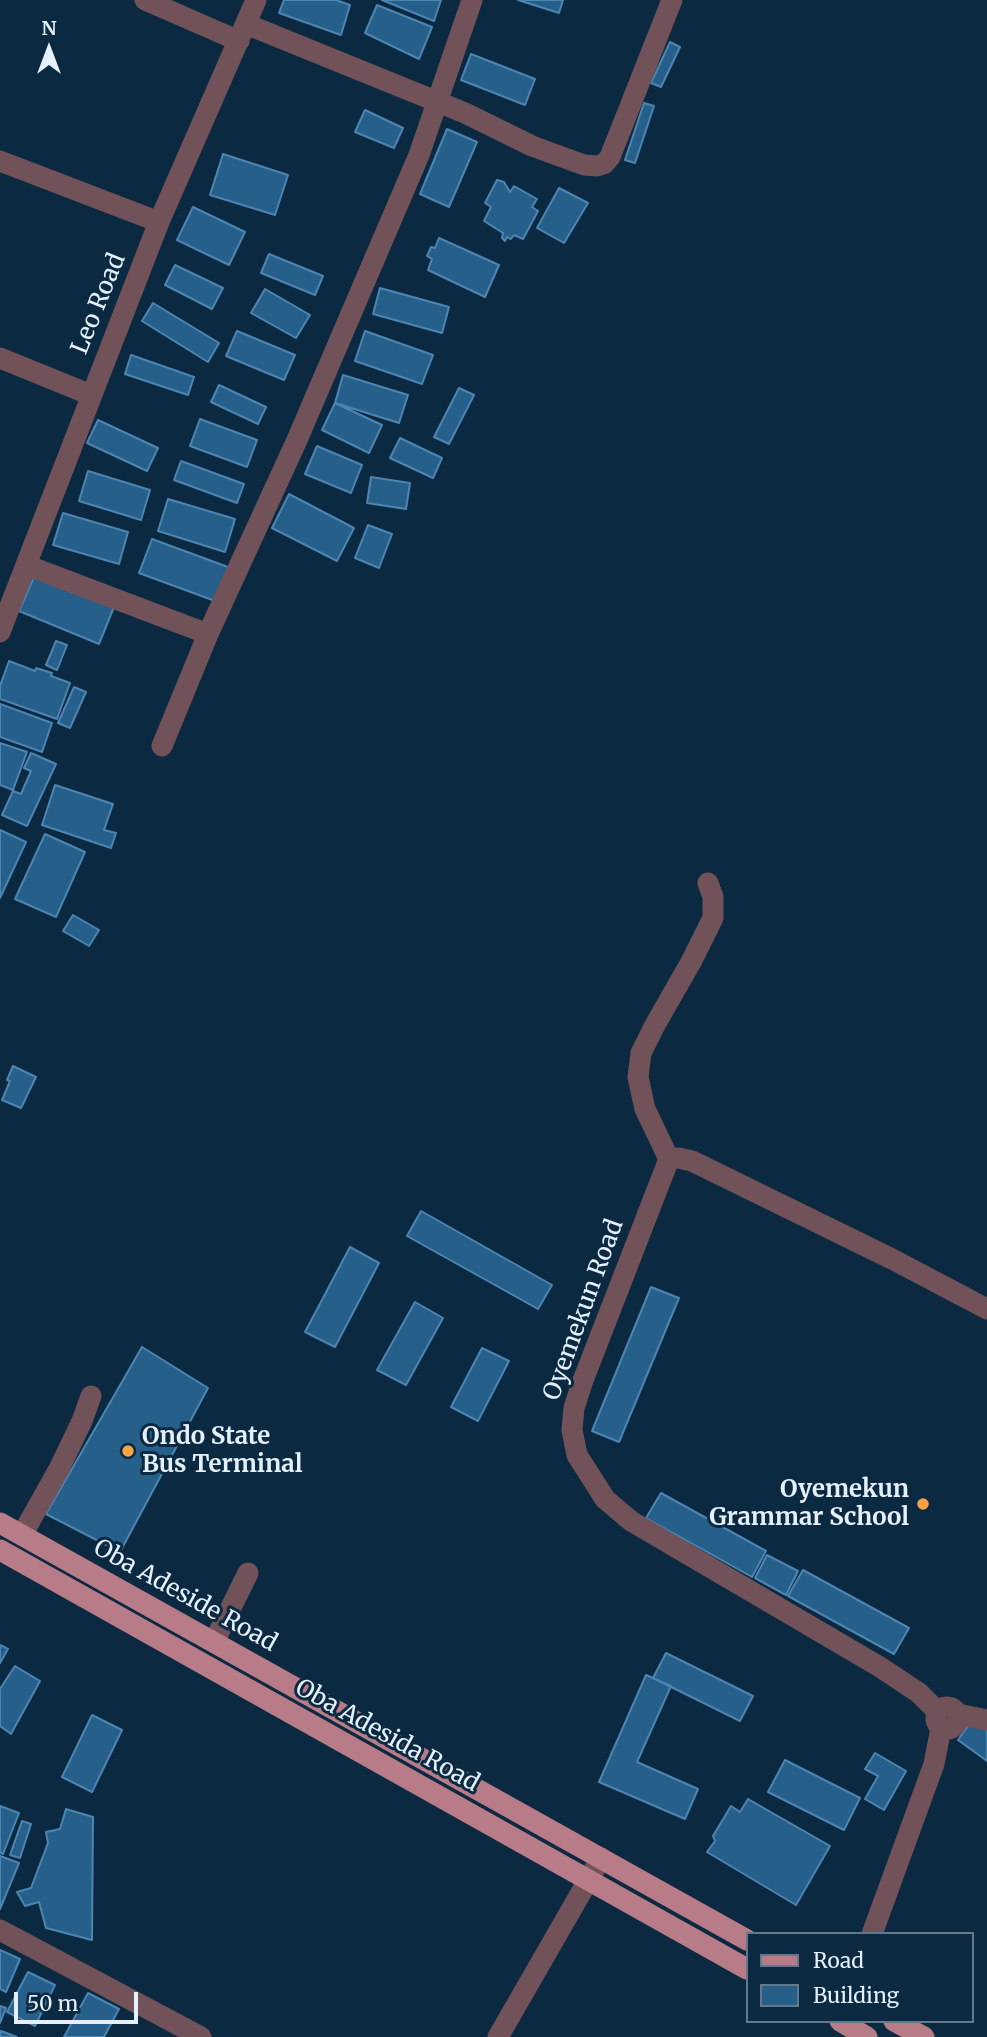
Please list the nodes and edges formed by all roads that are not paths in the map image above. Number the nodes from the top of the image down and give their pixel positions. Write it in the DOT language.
graph roads {
  1 [pos="145,0"];
  2 [pos="256,0"];
  3 [pos="472,0"];
  4 [pos="672,0"];
  5 [pos="242,32"];
  6 [pos="438,103"];
  7 [pos="0,161"];
  8 [pos="159,222"];
  9 [pos="0,358"];
  10 [pos="91,395"];
  11 [pos="26,565"];
  12 [pos="0,632"];
  13 [pos="208,634"];
  14 [pos="162,746"];
  15 [pos="708,883"];
  16 [pos="669,1159"];
  17 [pos="987,1309"];
  18 [pos="91,1395"];
  19 [pos="0,1523"];
  20 [pos="22,1535"];
  21 [pos="0,1550"];
  22 [pos="248,1573"];
  23 [pos="214,1642"];
  24 [pos="946,1718"];
  25 [pos="987,1720"];
  26 [pos="601,1858"];
  27 [pos="588,1878"];
  28 [pos="0,1930"];
  29 [pos="874,1932"];
  30 [pos="746,1939"];
  31 [pos="746,1968"];
  32 [pos="843,2023"];
  33 [pos="898,2023"];
  34 [pos="201,2037"];
  35 [pos="498,2037"];
  36 [pos="867,2037"];
  37 [pos="924,2037"];
  1 -- 5 [label="street"];
  2 -- 5 [label="street, Leo Road"];
  3 -- 6 [label="street"];
  4 -- 6 [label="street"];
  5 -- 6 [label="street"];
  5 -- 8 [label="street, Leo Road"];
  6 -- 13 [label="street"];
  7 -- 8 [label="street"];
  8 -- 10 [label="street, Leo Road"];
  9 -- 10 [label="street"];
  10 -- 11 [label="street, Leo Road"];
  11 -- 12 [label="street, Leo Road"];
  11 -- 13 [label="street"];
  13 -- 14 [label="street"];
  15 -- 16 [label="street"];
  16 -- 17 [label="street"];
  16 -- 24 [label="street, Oyemekun Road"];
  18 -- 20 [label="street"];
  19 -- 20 [label="main road, Oba Adeside Road"];
  20 -- 23 [label="main road, Oba Adeside Road"];
  21 -- 27 [label="main road, Oba Adesida Road"];
  22 -- 23 [label="street"];
  23 -- 26 [label="main road, Oba Adeside Road"];
  24 -- 25 [label="street"];
  24 -- 29 [label="street"];
  26 -- 27 [label="street"];
  26 -- 30 [label="main road, Oba Adeside Road"];
  27 -- 31 [label="main road, Oba Adesida Road"];
  27 -- 35 [label="street"];
  28 -- 34 [label="street"];
  32 -- 36 [label="main road"];
  33 -- 37 [label="main road"];
}
